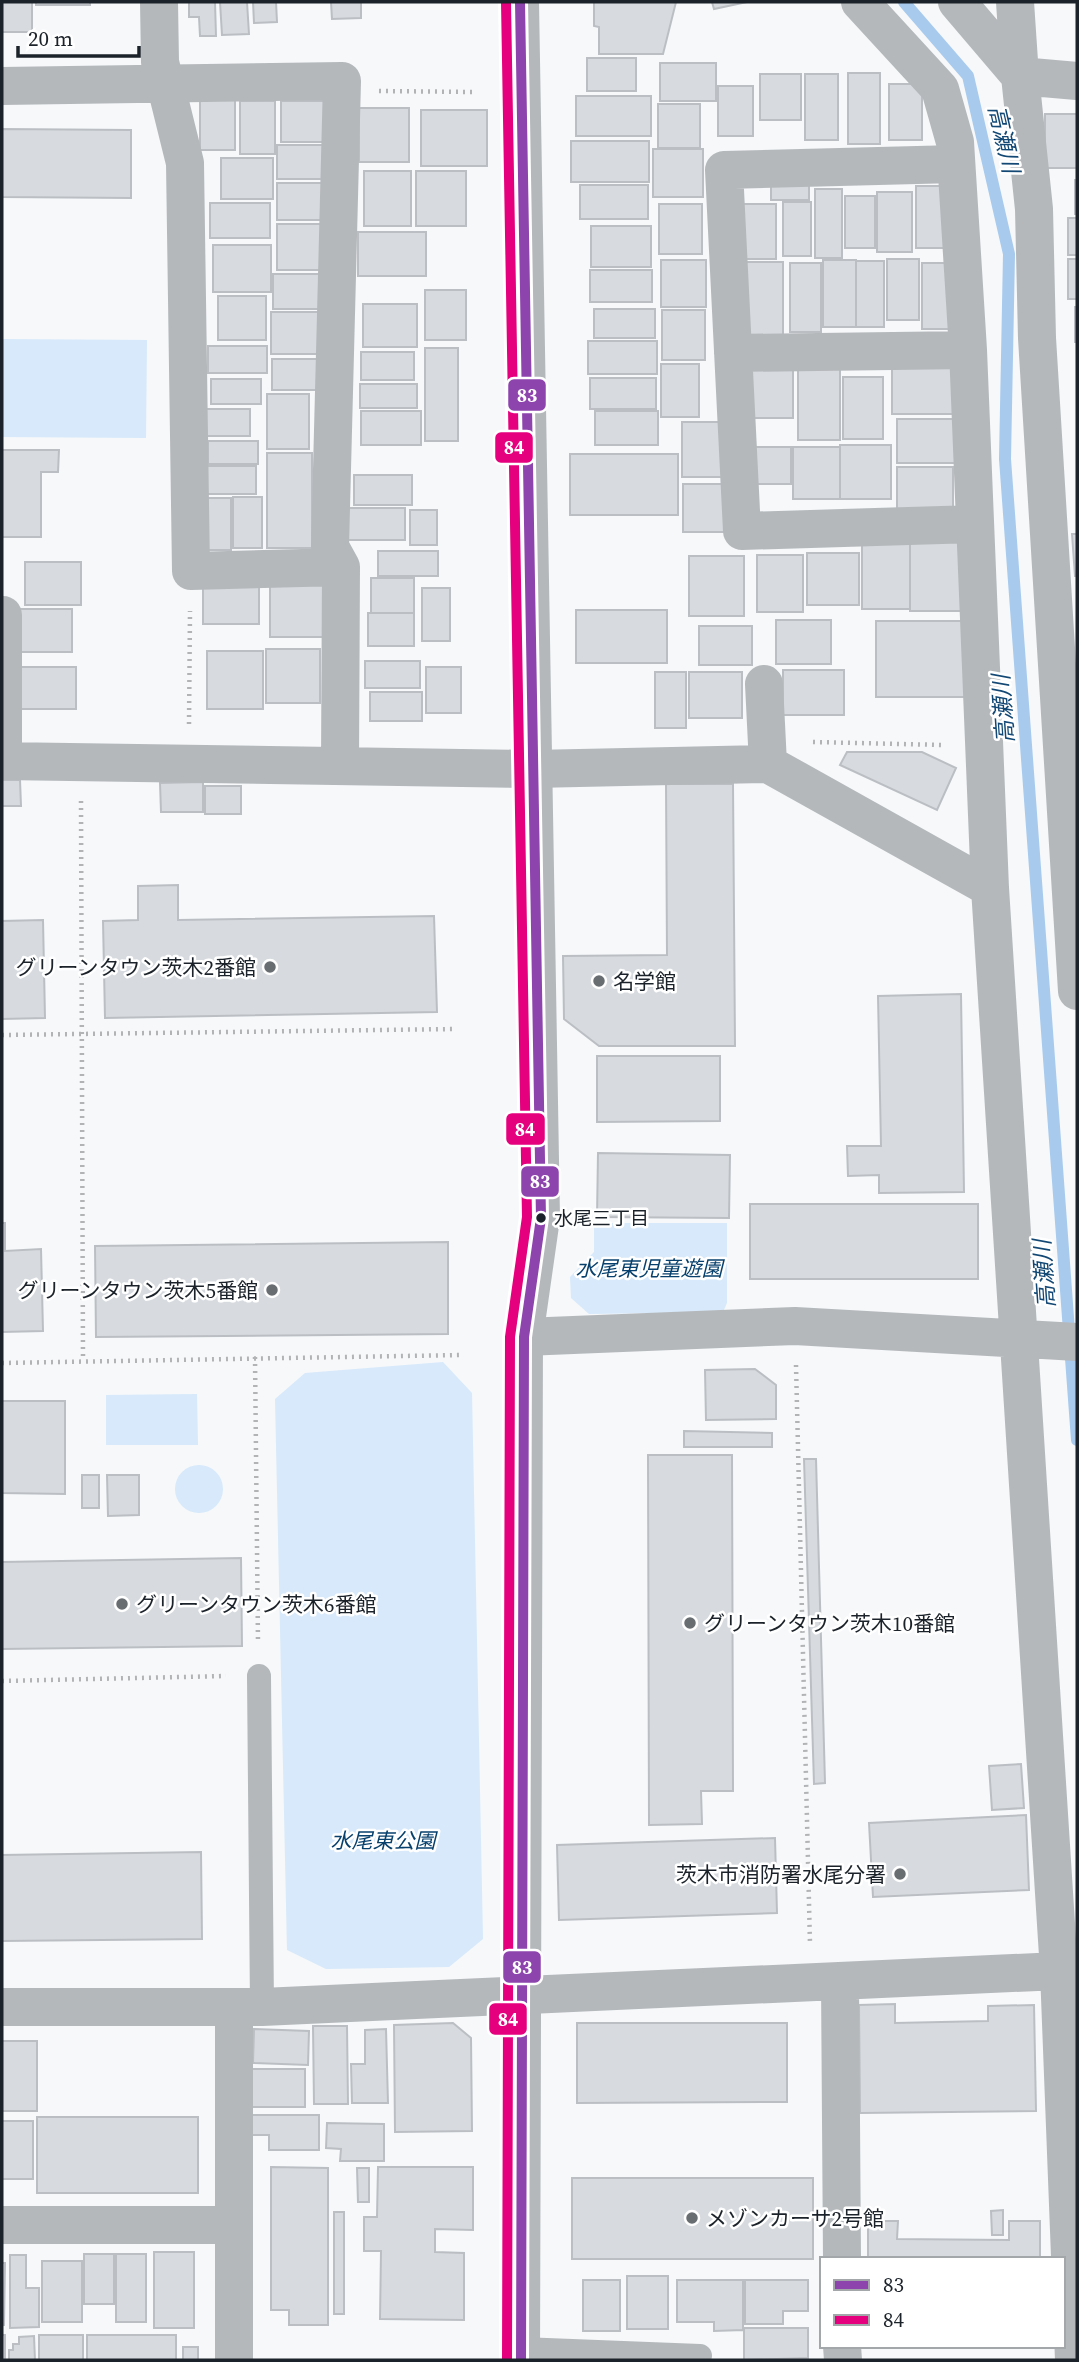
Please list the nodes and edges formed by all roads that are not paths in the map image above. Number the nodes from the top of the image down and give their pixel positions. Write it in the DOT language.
graph roads {
  1 [pos="159,2"];
  2 [pos="520,2"];
  3 [pos="860,2"];
  4 [pos="957,2"];
  5 [pos="1014,2"];
  6 [pos="1020,76"];
  7 [pos="1077,81"];
  8 [pos="165,84"];
  9 [pos="2,86"];
  10 [pos="956,164"];
  11 [pos="968,350"];
  12 [pos="733,353"];
  13 [pos="975,524"];
  14 [pos="341,567"];
  15 [pos="3,615"];
  16 [pos="764,684"];
  17 [pos="2,761"];
  18 [pos="768,764"];
  19 [pos="340,766"];
  20 [pos="533,768"];
  21 [pos="990,888"];
  22 [pos="1077,991"];
  23 [pos="524,1337"];
  24 [pos="1021,1339"];
  25 [pos="1077,1342"];
  26 [pos="259,1676"];
  27 [pos="1059,1971"];
  28 [pos="826,1982"];
  29 [pos="523,1993"];
  30 [pos="2,2007"];
  31 [pos="248,2007"];
  32 [pos="2,2225"];
  33 [pos="234,2225"];
  34 [pos="842,2257"];
  35 [pos="521,2355"];
  36 [pos="700,2356"];
  37 [pos="234,2360"];
  38 [pos="1074,2360"];
  1 -- 8 [label="street"];
  2 -- 20 [label="street"];
  3 -- 10 [label="street"];
  4 -- 6 [label="street"];
  5 -- 6 [label="street"];
  6 -- 7 [label="street"];
  6 -- 22 [label="street"];
  8 -- 9 [label="street"];
  8 -- 14 [label="street"];
  8 -- 14 [label="street"];
  10 -- 11 [label="street"];
  10 -- 12 [label="street"];
  11 -- 12 [label="street"];
  11 -- 13 [label="street"];
  12 -- 13 [label="street"];
  13 -- 21 [label="street"];
  14 -- 19 [label="street"];
  15 -- 17 [label="street"];
  16 -- 18 [label="street"];
  17 -- 19 [label="street"];
  18 -- 20 [label="street"];
  18 -- 21 [label="street"];
  19 -- 20 [label="street"];
  20 -- 23 [label="street"];
  21 -- 24 [label="street"];
  23 -- 24 [label="street"];
  23 -- 29 [label="street"];
  24 -- 25 [label="street"];
  24 -- 27 [label="street"];
  26 -- 31 [label="lane"];
  27 -- 28 [label="street"];
  27 -- 38 [label="street"];
  28 -- 29 [label="street"];
  28 -- 34 [label="street"];
  29 -- 31 [label="street"];
  29 -- 35 [label="street"];
  30 -- 31 [label="street"];
  31 -- 33 [label="street"];
  32 -- 33 [label="street"];
  33 -- 37 [label="street"];
  35 -- 36 [label="lane"];
}
